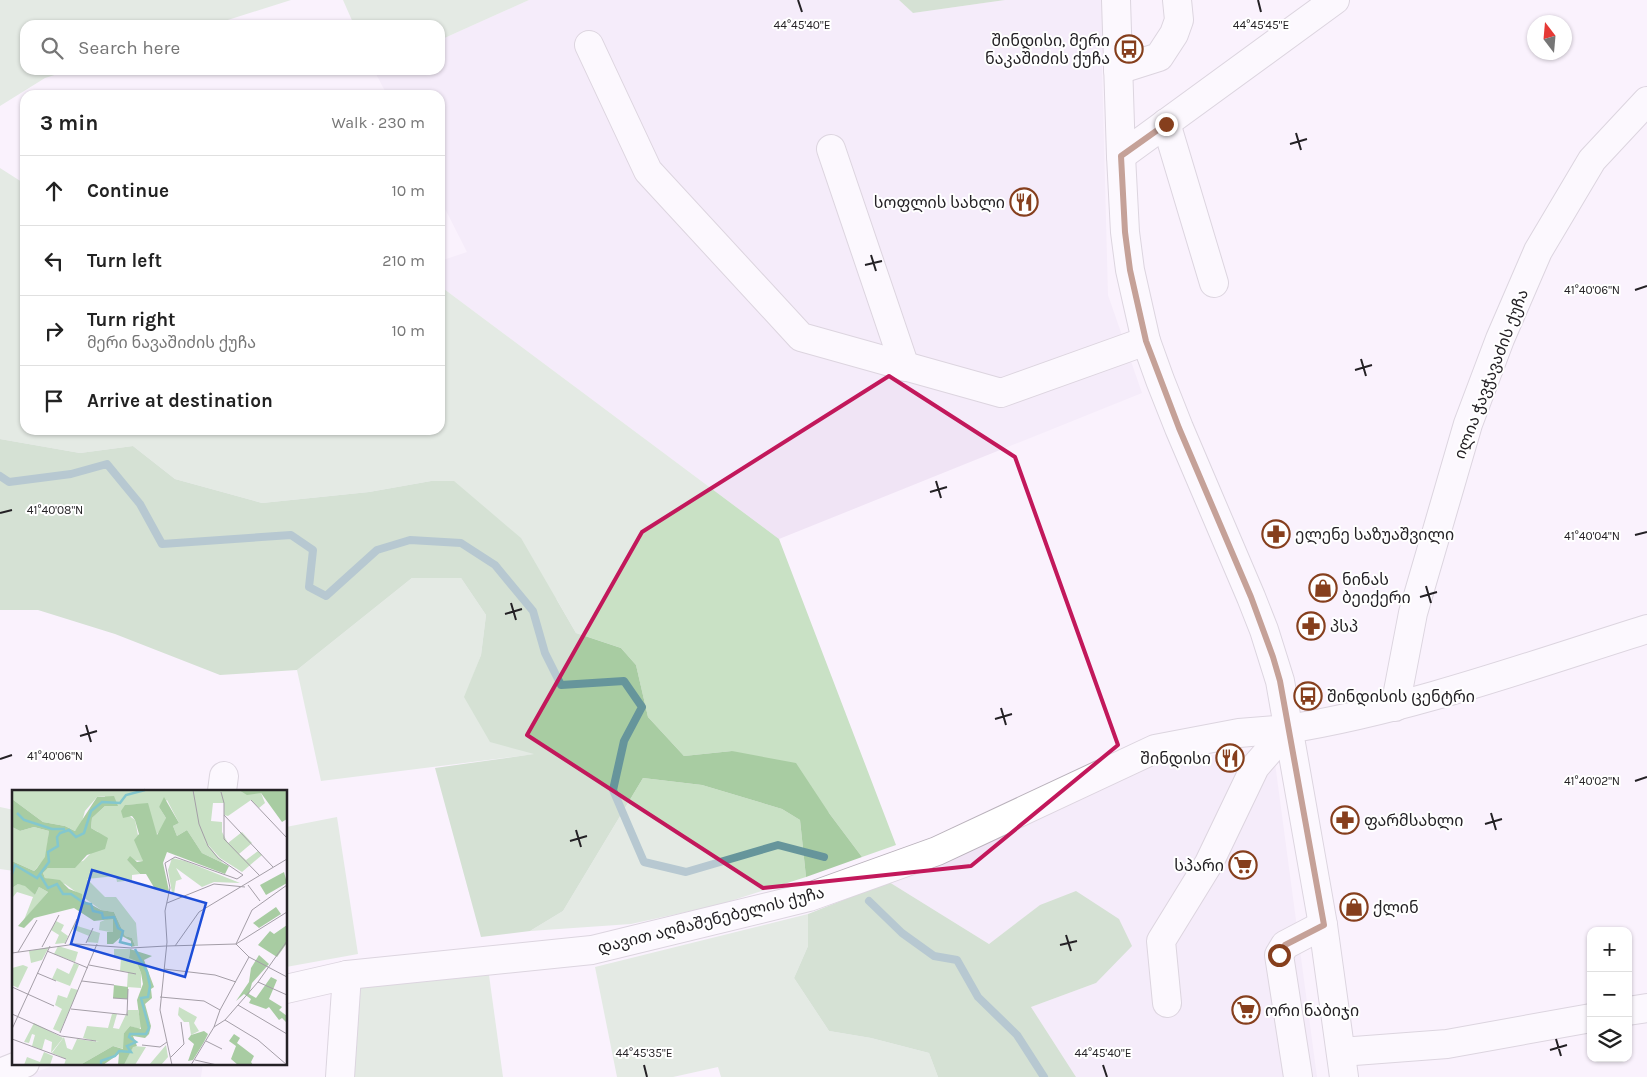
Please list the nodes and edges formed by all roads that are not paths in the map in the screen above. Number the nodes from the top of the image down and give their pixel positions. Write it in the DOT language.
graph roads {
  1 [pos="1116,0"];
  2 [pos="1177,0"];
  3 [pos="1335,0"];
  4 [pos="589,46"];
  5 [pos="1118,70"];
  6 [pos="1647,102"];
  7 [pos="1166,124"];
  8 [pos="831,149"];
  9 [pos="1121,156"];
  10 [pos="1214,283"];
  11 [pos="1146,341"];
  12 [pos="905,368"];
  13 [pos="1647,629"];
  14 [pos="1395,707"];
  15 [pos="1288,729"];
  16 [pos="1324,925"];
  17 [pos="347,975"];
  18 [pos="288,988"];
  19 [pos="1167,1003"];
  20 [pos="1647,1008"];
  21 [pos="1632,1010"];
  22 [pos="1587,1019"];
  23 [pos="22,1064"];
  24 [pos="1342,1064"];
  25 [pos="0,1073"];
  26 [pos="340,1077"];
  27 [pos="1298,1077"];
  1 -- 5 [label="street"];
  2 -- 5 [label="street"];
  3 -- 7 [label="street"];
  4 -- 12 [label="street"];
  5 -- 9 [label="street"];
  6 -- 14 [label="street, ილია ჭავჭავაძის ქუჩა"];
  7 -- 9 [label="street"];
  7 -- 10 [label="street"];
  8 -- 12 [label="street"];
  9 -- 11 [label="street"];
  11 -- 12 [label="street"];
  11 -- 15 [label="street"];
  13 -- 14 [label="street, დავით აღმაშენებელის ქუჩა"];
  14 -- 15 [label="street, დავით აღმაშენებელის ქუჩა"];
  15 -- 16 [label="street"];
  15 -- 17 [label="street, დავით აღმაშენებელის ქუჩა"];
  15 -- 19 [label="street"];
  16 -- 24 [label="street"];
  16 -- 27 [label="street"];
  17 -- 18 [label="street, დავით აღმაშენებელის ქუჩა"];
  17 -- 26 [label="street"];
  20 -- 21 [label="street"];
  22 -- 24 [label="street"];
  23 -- 25 [label="street"];
}
